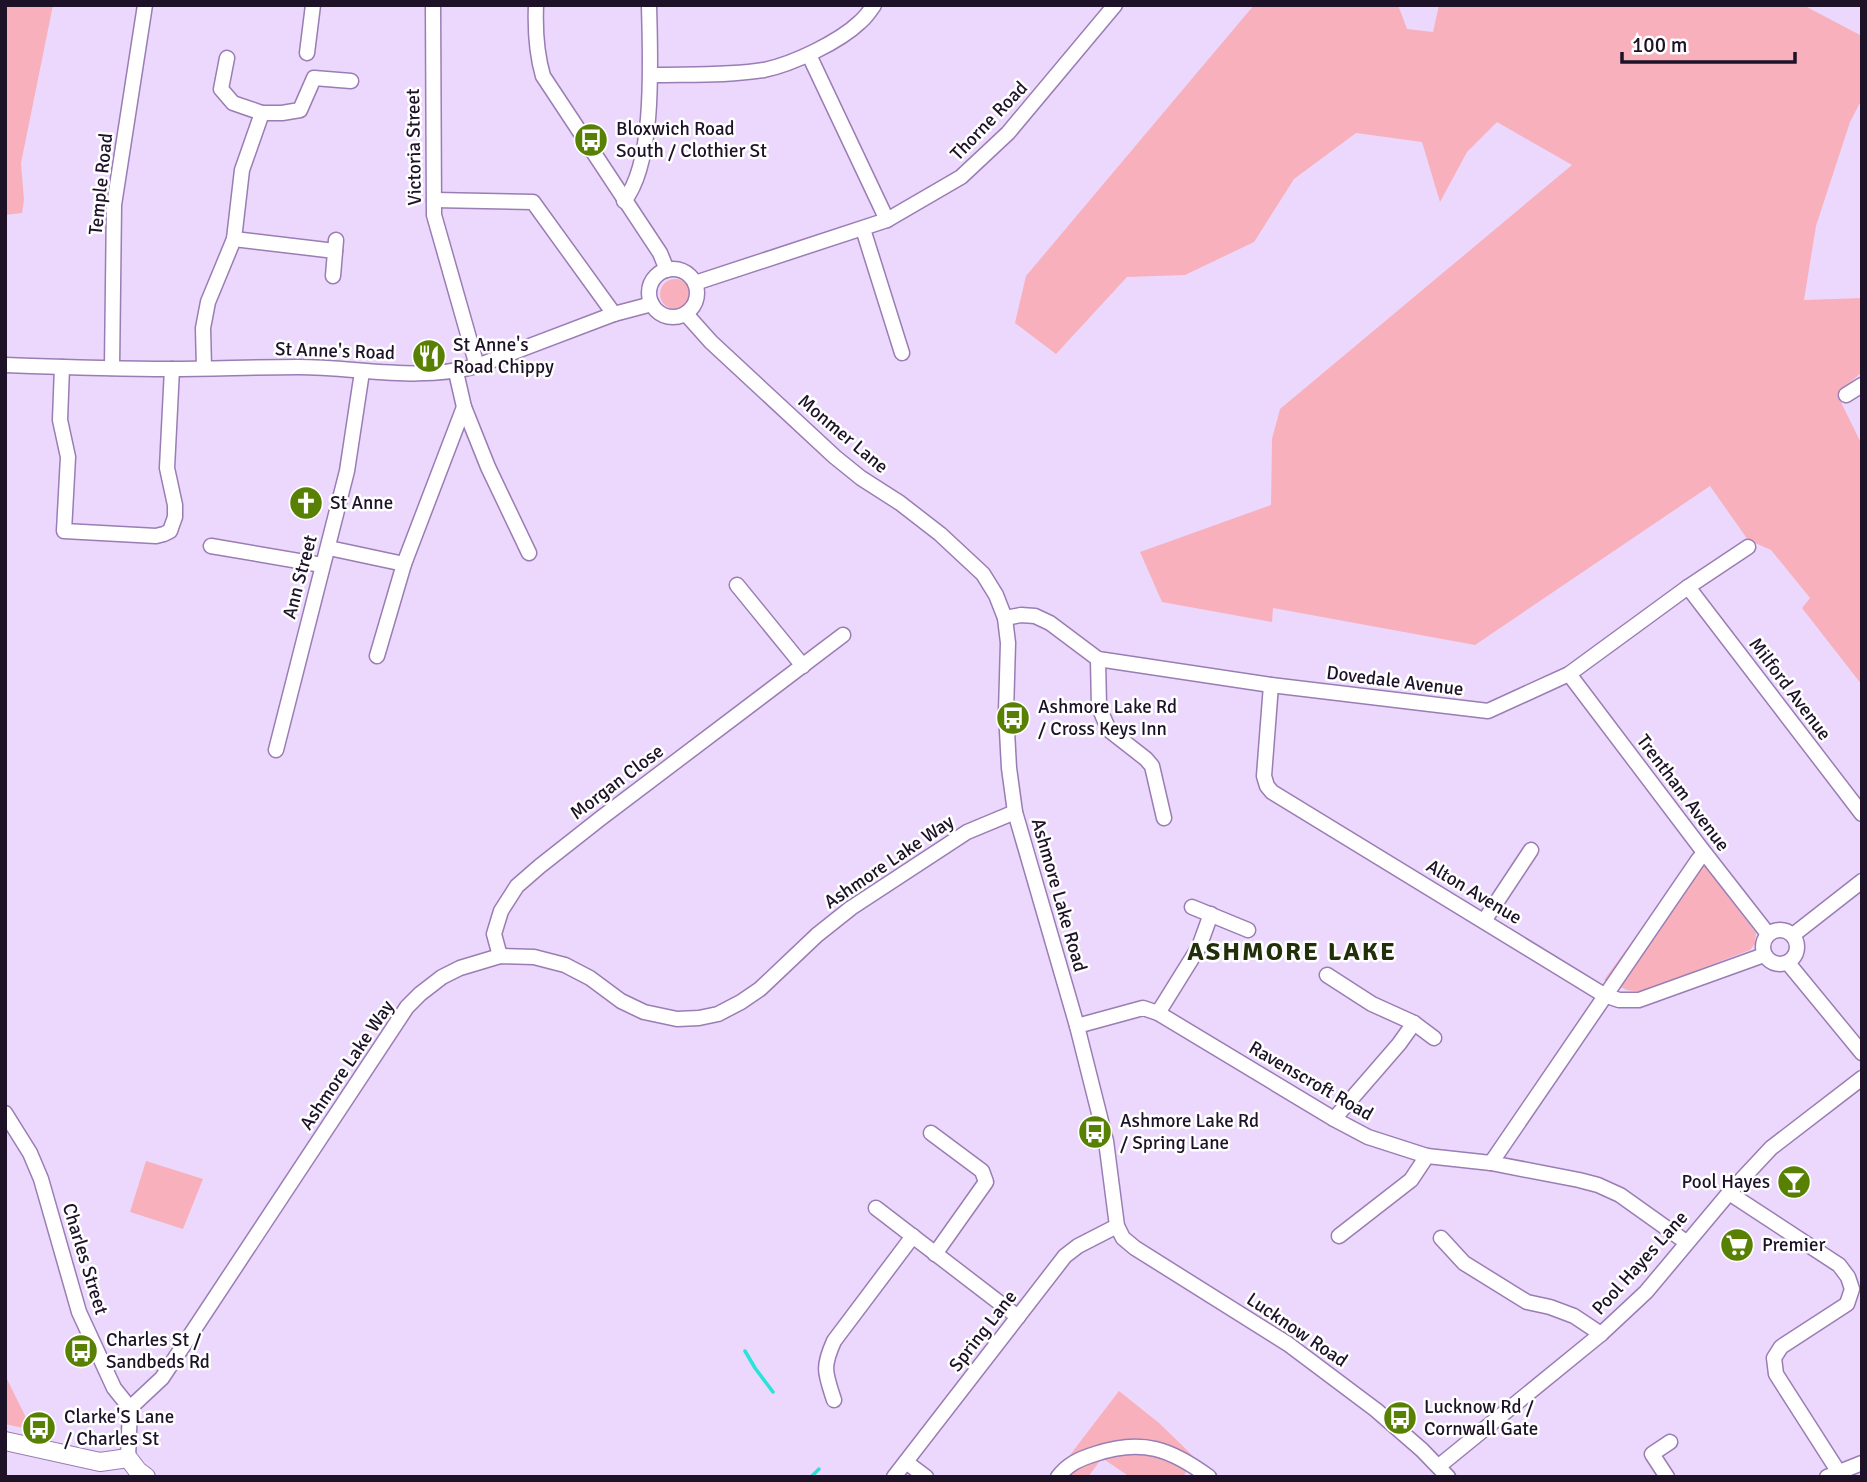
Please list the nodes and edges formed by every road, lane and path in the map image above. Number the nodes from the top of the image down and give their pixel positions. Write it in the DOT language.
graph roads {
  1 [pos="145,5"];
  2 [pos="313,5"];
  3 [pos="433,5"];
  4 [pos="536,5"];
  5 [pos="649,5"];
  6 [pos="874,5"];
  7 [pos="1115,5"];
  8 [pos="307,53"];
  9 [pos="809,55"];
  10 [pos="227,58"];
  11 [pos="651,75"];
  12 [pos="351,81"];
  13 [pos="262,113"];
  14 [pos="434,200"];
  15 [pos="624,201"];
  16 [pos="887,220"];
  17 [pos="863,229"];
  18 [pos="234,239"];
  19 [pos="667,270"];
  20 [pos="333,276"];
  21 [pos="695,283"];
  22 [pos="652,304"];
  23 [pos="614,314"];
  24 [pos="686,314"];
  25 [pos="902,354"];
  26 [pos="5,365"];
  27 [pos="477,366"];
  28 [pos="62,367"];
  29 [pos="112,368"];
  30 [pos="204,368"];
  31 [pos="172,369"];
  32 [pos="362,372"];
  33 [pos="456,372"];
  34 [pos="1862,385"];
  35 [pos="1846,395"];
  36 [pos="464,407"];
  37 [pos="211,546"];
  38 [pos="1748,547"];
  39 [pos="328,548"];
  40 [pos="528,554"];
  41 [pos="404,564"];
  42 [pos="322,565"];
  43 [pos="983,574"];
  44 [pos="737,585"];
  45 [pos="1688,587"];
  46 [pos="1005,618"];
  47 [pos="844,635"];
  48 [pos="377,656"];
  49 [pos="1098,659"];
  50 [pos="803,666"];
  51 [pos="1569,674"];
  52 [pos="1271,685"];
  53 [pos="276,750"];
  54 [pos="1015,812"];
  55 [pos="1862,814"];
  56 [pos="1164,818"];
  57 [pos="1531,850"];
  58 [pos="1704,853"];
  59 [pos="1862,881"];
  60 [pos="1192,906"];
  61 [pos="1211,914"];
  62 [pos="1484,921"];
  63 [pos="1248,930"];
  64 [pos="1768,934"];
  65 [pos="1793,935"];
  66 [pos="500,956"];
  67 [pos="1764,956"];
  68 [pos="1788,964"];
  69 [pos="1327,975"];
  70 [pos="1604,995"];
  71 [pos="1158,1013"];
  72 [pos="1414,1023"];
  73 [pos="1077,1026"];
  74 [pos="1434,1038"];
  75 [pos="1862,1053"];
  76 [pos="1862,1078"];
  77 [pos="5,1112"];
  78 [pos="1335,1119"];
  79 [pos="931,1133"];
  80 [pos="1427,1156"];
  81 [pos="1491,1163"];
  82 [pos="1729,1192"];
  83 [pos="876,1208"];
  84 [pos="1117,1226"];
  85 [pos="1339,1236"];
  86 [pos="913,1237"];
  87 [pos="1441,1238"];
  88 [pos="1686,1242"];
  89 [pos="935,1255"];
  90 [pos="1018,1317"];
  91 [pos="1601,1334"];
  92 [pos="834,1400"];
  93 [pos="130,1408"];
  94 [pos="5,1441"];
  95 [pos="1671,1442"];
  96 [pos="128,1458"];
  97 [pos="906,1462"];
  98 [pos="1862,1463"];
  99 [pos="1444,1472"];
  100 [pos="1832,1474"];
  101 [pos="146,1477"];
  102 [pos="894,1477"];
  103 [pos="926,1477"];
  104 [pos="1058,1477"];
  105 [pos="1209,1477"];
  106 [pos="1667,1477"];
  1 -- 29 [label="street, Temple Road"];
  2 -- 8 [label="street"];
  3 -- 14 [label="street, Victoria Street"];
  4 -- 15 [label="street"];
  5 -- 11 [label="street"];
  6 -- 9 [label="street"];
  7 -- 16 [label="street, Thorne Road"];
  9 -- 11 [label="street"];
  9 -- 16 [label="street"];
  10 -- 13 [label="street"];
  11 -- 15 [label="street"];
  12 -- 13 [label="street"];
  13 -- 18 [label="street"];
  14 -- 23 [label="street"];
  14 -- 27 [label="street, Victoria Street"];
  15 -- 19 [label="street"];
  16 -- 17 [label="street, Thorne Road"];
  17 -- 21 [label="street, Thorne Road"];
  17 -- 25 [label="street"];
  18 -- 20 [label="street"];
  18 -- 30 [label="street"];
  19 -- 21 [label="street"];
  19 -- 22 [label="street"];
  21 -- 24 [label="street"];
  22 -- 23 [label="street, St Anne's Road"];
  22 -- 24 [label="street"];
  23 -- 27 [label="street, St Anne's Road"];
  24 -- 43 [label="street, Monmer Lane"];
  26 -- 28 [label="street, St Anne's Road"];
  27 -- 33 [label="street, St Anne's Road"];
  28 -- 29 [label="street, St Anne's Road"];
  28 -- 31 [label="street"];
  29 -- 31 [label="street, St Anne's Road"];
  30 -- 31 [label="street, St Anne's Road"];
  30 -- 32 [label="street, St Anne's Road"];
  32 -- 33 [label="street, St Anne's Road"];
  32 -- 39 [label="street, Ann Street"];
  33 -- 36 [label="street"];
  34 -- 35 [label="street"];
  36 -- 40 [label="street"];
  36 -- 41 [label="street"];
  37 -- 42 [label="street"];
  38 -- 45 [label="street, Dovedale Avenue"];
  39 -- 41 [label="street"];
  39 -- 42 [label="street, Ann Street"];
  41 -- 48 [label="street"];
  42 -- 53 [label="street, Ann Street"];
  43 -- 46 [label="street, Ashmore Lake Road"];
  44 -- 50 [label="street"];
  45 -- 51 [label="street, Dovedale Avenue"];
  45 -- 55 [label="street, Milford Avenue"];
  46 -- 49 [label="street, Dovedale Avenue"];
  46 -- 54 [label="street, Ashmore Lake Road"];
  47 -- 50 [label="street, Morgan Close"];
  49 -- 52 [label="street, Dovedale Avenue"];
  49 -- 56 [label="street"];
  50 -- 66 [label="street, Morgan Close"];
  51 -- 52 [label="street, Dovedale Avenue"];
  51 -- 58 [label="street, Trentham Avenue"];
  52 -- 62 [label="street, Alton Avenue"];
  54 -- 66 [label="street, Ashmore Lake Way"];
  54 -- 73 [label="street, Ashmore Lake Road"];
  57 -- 62 [label="street"];
  58 -- 64 [label="street, Trentham Avenue"];
  58 -- 70 [label="street"];
  59 -- 65 [label="street"];
  60 -- 61 [label="street"];
  61 -- 63 [label="street"];
  61 -- 71 [label="street"];
  62 -- 70 [label="street, Alton Avenue"];
  64 -- 65 [label="street"];
  64 -- 67 [label="street"];
  65 -- 68 [label="street"];
  66 -- 93 [label="street, Ashmore Lake Way"];
  67 -- 68 [label="street"];
  67 -- 70 [label="street, Alton Avenue"];
  68 -- 75 [label="street"];
  69 -- 72 [label="street"];
  70 -- 81 [label="street"];
  71 -- 73 [label="street"];
  71 -- 78 [label="street, Ravenscroft Road"];
  72 -- 74 [label="street"];
  72 -- 78 [label="street"];
  73 -- 84 [label="street, Ashmore Lake Road"];
  76 -- 82 [label="street, Pool Hayes Lane"];
  77 -- 93 [label="street, Charles Street"];
  78 -- 80 [label="street, Ravenscroft Road"];
  79 -- 89 [label="street"];
  80 -- 81 [label="street, Ravenscroft Road"];
  80 -- 85 [label="street"];
  81 -- 88 [label="street, Ravenscroft Road"];
  82 -- 88 [label="street, Pool Hayes Lane"];
  82 -- 100 [label="street"];
  83 -- 86 [label="street"];
  84 -- 90 [label="street, Spring Lane"];
  84 -- 99 [label="street, Lucknow Road"];
  86 -- 89 [label="street"];
  86 -- 92 [label="street"];
  87 -- 91 [label="street"];
  88 -- 91 [label="street, Pool Hayes Lane"];
  89 -- 90 [label="street"];
  90 -- 97 [label="street, Spring Lane"];
  91 -- 99 [label="street, Pool Hayes Lane"];
  93 -- 96 [label="street"];
  94 -- 96 [label="main road"];
  95 -- 106 [label="street"];
  96 -- 101 [label="main road"];
  97 -- 102 [label="street, Spring Lane"];
  97 -- 103 [label="street"];
  98 -- 100 [label="street"];
  104 -- 105 [label="street"];
}
